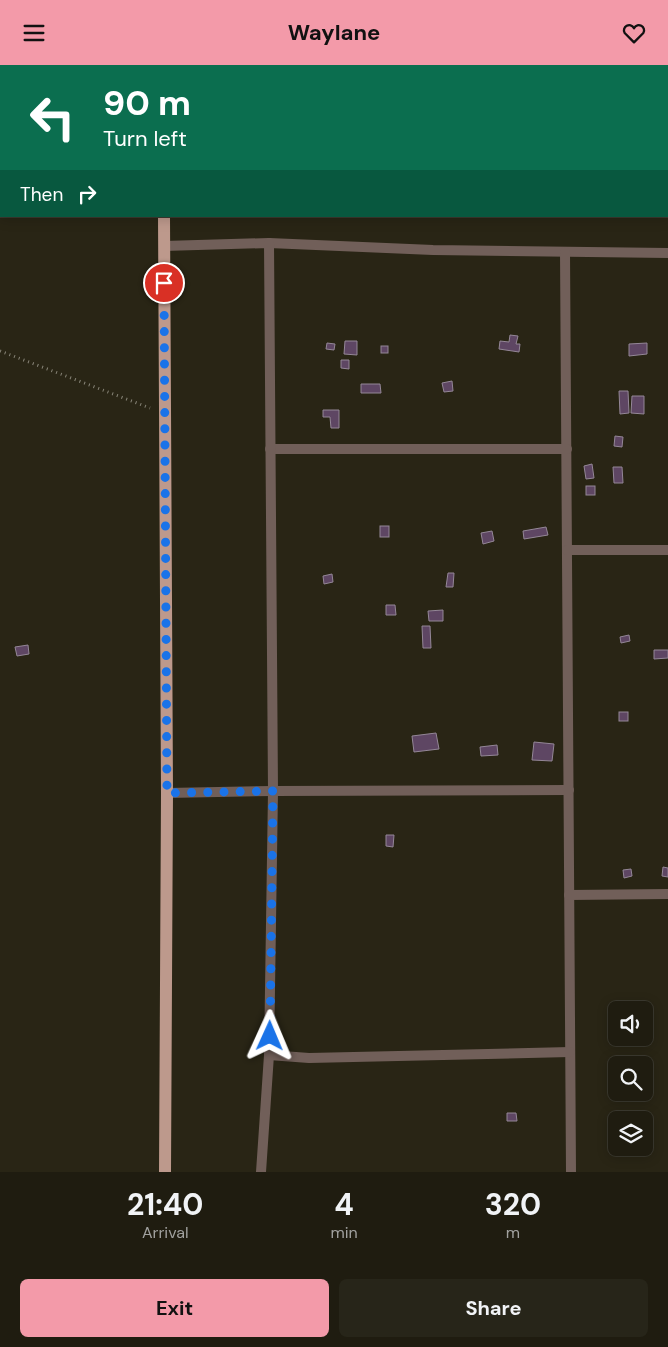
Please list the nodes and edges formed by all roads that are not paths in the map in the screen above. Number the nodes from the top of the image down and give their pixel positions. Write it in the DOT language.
graph roads {
  1 [pos="164,217"];
  2 [pos="269,243"];
  3 [pos="164,246"];
  4 [pos="566,252"];
  5 [pos="668,253"];
  6 [pos="270,449"];
  7 [pos="566,449"];
  8 [pos="567,550"];
  9 [pos="668,551"];
  10 [pos="569,789"];
  11 [pos="273,791"];
  12 [pos="167,793"];
  13 [pos="668,894"];
  14 [pos="569,895"];
  15 [pos="570,1052"];
  16 [pos="269,1055"];
  17 [pos="166,1172"];
  18 [pos="262,1172"];
  19 [pos="571,1172"];
  1 -- 3 [label="main road"];
  2 -- 3 [label="lane"];
  2 -- 4 [label="lane"];
  2 -- 6 [label="lane"];
  3 -- 12 [label="main road"];
  4 -- 5 [label="lane"];
  4 -- 7 [label="lane"];
  6 -- 7 [label="lane"];
  6 -- 11 [label="lane"];
  7 -- 8 [label="lane"];
  8 -- 9 [label="lane"];
  8 -- 10 [label="lane"];
  10 -- 11 [label="lane"];
  10 -- 14 [label="lane"];
  11 -- 12 [label="lane"];
  11 -- 16 [label="lane"];
  12 -- 17 [label="main road"];
  13 -- 14 [label="lane"];
  14 -- 15 [label="lane"];
  15 -- 16 [label="lane"];
  15 -- 19 [label="lane"];
  16 -- 18 [label="lane"];
}
